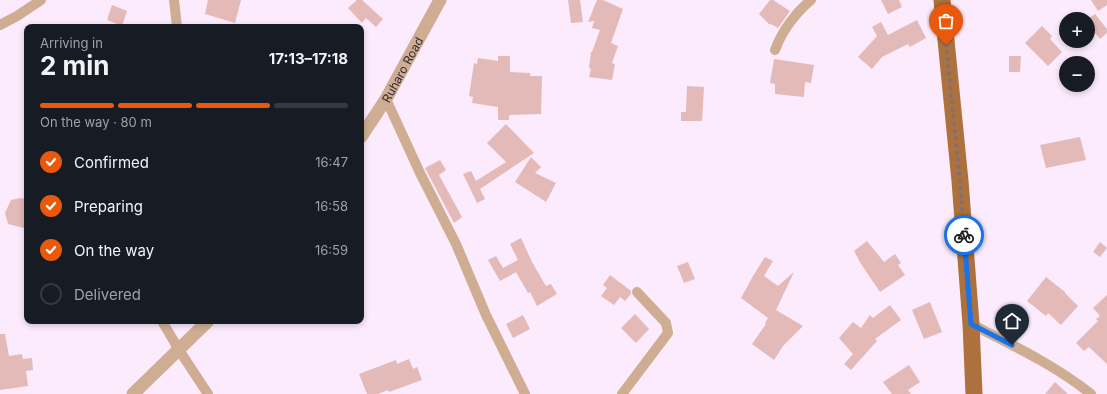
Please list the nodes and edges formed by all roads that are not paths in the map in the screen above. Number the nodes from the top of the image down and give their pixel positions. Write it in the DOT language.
graph roads {
  1 [pos="41,0"];
  2 [pos="174,0"];
  3 [pos="440,0"];
  4 [pos="812,0"];
  5 [pos="942,0"];
  6 [pos="177,24"];
  7 [pos="0,25"];
  8 [pos="775,50"];
  9 [pos="386,99"];
  10 [pos="364,132"];
  11 [pos="637,292"];
  12 [pos="164,324"];
  13 [pos="205,324"];
  14 [pos="971,324"];
  15 [pos="179,350"];
  16 [pos="134,394"];
  17 [pos="208,394"];
  18 [pos="525,394"];
  19 [pos="622,394"];
  20 [pos="974,394"];
  21 [pos="1091,394"];
  1 -- 7 [label="street"];
  2 -- 6 [label="street"];
  3 -- 9 [label="street, Ruharo Road"];
  4 -- 8 [label="street"];
  5 -- 14 [label="main road"];
  9 -- 10 [label="street, Ruharo Road"];
  9 -- 18 [label="street"];
  11 -- 19 [label="street"];
  12 -- 15 [label="street"];
  13 -- 15 [label="street"];
  14 -- 20 [label="main road"];
  14 -- 21 [label="street"];
  15 -- 16 [label="street"];
  15 -- 17 [label="street"];
}
